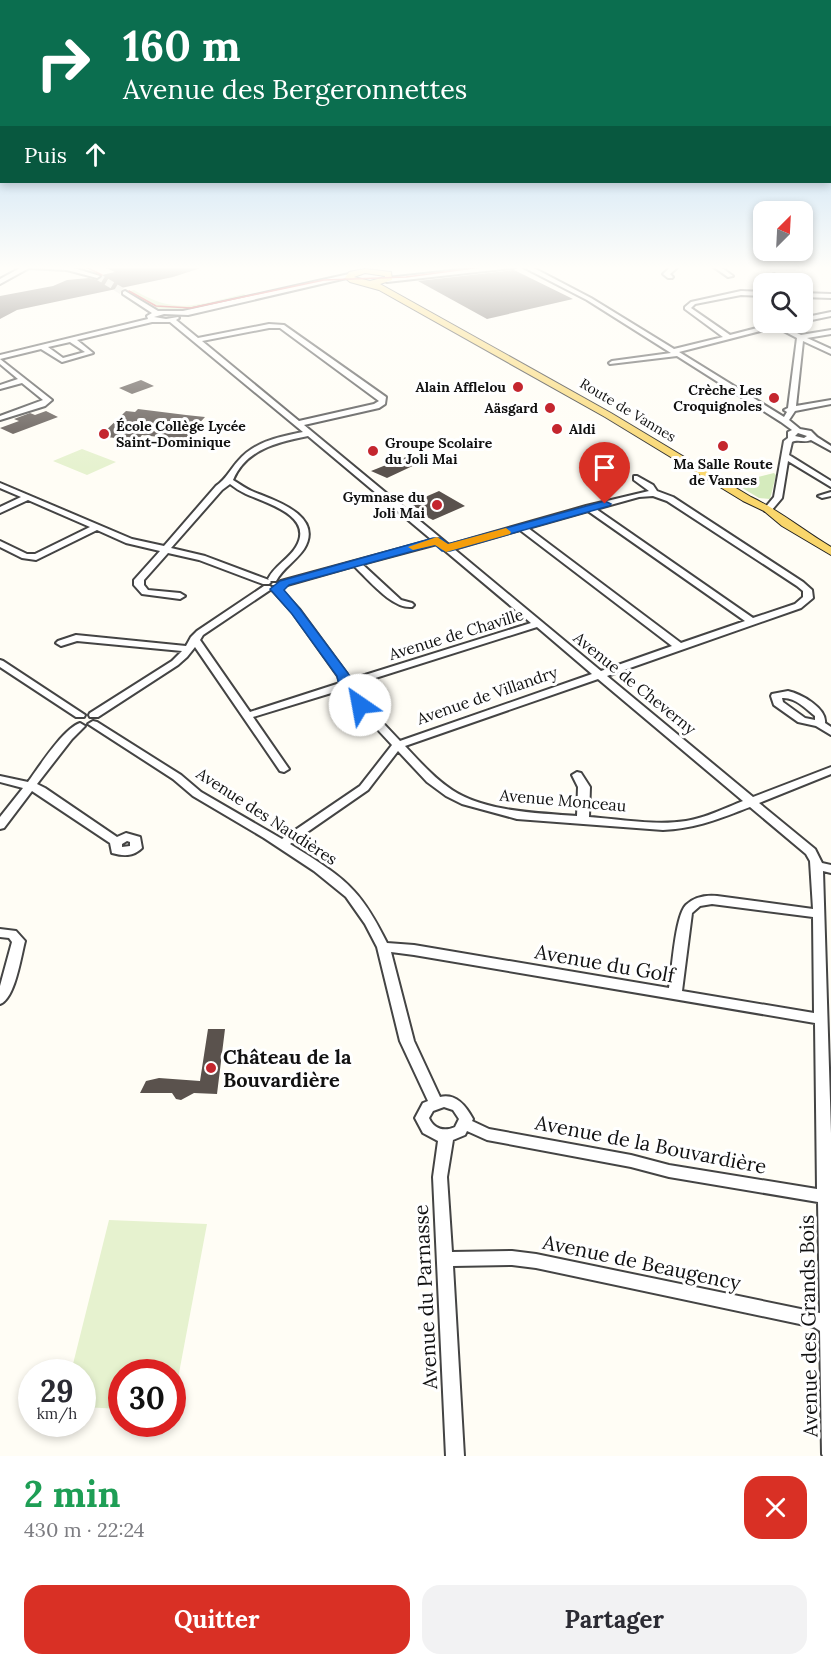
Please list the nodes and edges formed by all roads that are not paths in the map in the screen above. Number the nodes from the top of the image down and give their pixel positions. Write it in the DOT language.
graph roads {
  1 [pos="100,333"];
  2 [pos="190,333"];
  3 [pos="233,333"];
  4 [pos="292,333"];
  5 [pos="465,333"];
  6 [pos="467,333"];
  7 [pos="643,333"];
  8 [pos="722,333"];
  9 [pos="746,333"];
  10 [pos="791,333"];
  11 [pos="825,333"];
  12 [pos="728,337"];
  13 [pos="800,337"];
  14 [pos="72,340"];
  15 [pos="197,340"];
  16 [pos="481,341"];
  17 [pos="43,347"];
  18 [pos="831,352"];
  19 [pos="675,353"];
  20 [pos="0,359"];
  21 [pos="612,363"];
  22 [pos="24,380"];
  23 [pos="0,387"];
  24 [pos="831,402"];
  25 [pos="792,409"];
  26 [pos="770,412"];
  27 [pos="0,418"];
  28 [pos="784,420"];
  29 [pos="298,423"];
  30 [pos="310,433"];
  31 [pos="796,435"];
  32 [pos="831,449"];
  33 [pos="786,456"];
  34 [pos="637,478"];
  35 [pos="230,481"];
  36 [pos="0,485"];
  37 [pos="831,485"];
  38 [pos="654,493"];
  39 [pos="28,497"];
  40 [pos="589,508"];
  41 [pos="768,508"];
  42 [pos="0,510"];
  43 [pos="521,527"];
  44 [pos="97,528"];
  45 [pos="437,541"];
  46 [pos="0,544"];
  47 [pos="446,548"];
  48 [pos="165,550"];
  49 [pos="831,552"];
  50 [pos="39,556"];
  51 [pos="52,562"];
  52 [pos="356,563"];
  53 [pos="273,584"];
  54 [pos="180,597"];
  55 [pos="409,605"];
  56 [pos="752,622"];
  57 [pos="537,624"];
  58 [pos="194,639"];
  59 [pos="61,643"];
  60 [pos="679,647"];
  61 [pos="186,652"];
  62 [pos="205,654"];
  63 [pos="0,663"];
  64 [pos="598,675"];
  65 [pos="345,684"];
  66 [pos="247,716"];
  67 [pos="86,720"];
  68 [pos="820,724"];
  69 [pos="831,732"];
  70 [pos="397,745"];
  71 [pos="284,769"];
  72 [pos="831,770"];
  73 [pos="577,775"];
  74 [pos="0,779"];
  75 [pos="31,786"];
  76 [pos="753,802"];
  77 [pos="583,819"];
  78 [pos="0,825"];
  79 [pos="116,842"];
  80 [pos="282,844"];
  81 [pos="817,866"];
  82 [pos="831,869"];
  83 [pos="819,914"];
  84 [pos="0,933"];
  85 [pos="383,947"];
  86 [pos="826,990"];
  87 [pos="675,994"];
  88 [pos="0,999"];
  89 [pos="821,1019"];
  90 [pos="827,1086"];
  91 [pos="435,1102"];
  92 [pos="465,1124"];
  93 [pos="446,1136"];
  94 [pos="829,1198"];
  95 [pos="444,1259"];
  96 [pos="830,1328"];
  97 [pos="831,1454"];
  98 [pos="455,1456"];
  1 -- 14 [label="street"];
  2 -- 15 [label="street, Avenue de Cheverny"];
  3 -- 15 [label="street"];
  4 -- 29 [label="street"];
  5 -- 16 [label="main road, Route de Vannes"];
  6 -- 16 [label="main road, Route de Vannes"];
  7 -- 19 [label="street"];
  8 -- 12 [label="street"];
  9 -- 12 [label="street"];
  10 -- 13 [label="street"];
  11 -- 13 [label="street"];
  12 -- 19 [label="street"];
  13 -- 18 [label="street"];
  13 -- 25 [label="street"];
  14 -- 17 [label="street"];
  14 -- 17 [label="street"];
  15 -- 29 [label="street, Avenue de Cheverny"];
  16 -- 41 [label="main road, Route de Vannes"];
  17 -- 20 [label="street"];
  19 -- 21 [label="street"];
  19 -- 26 [label="street"];
  20 -- 22 [label="street"];
  22 -- 23 [label="street"];
  22 -- 27 [label="street"];
  24 -- 25 [label="street"];
  25 -- 26 [label="street"];
  25 -- 28 [label="street"];
  26 -- 28 [label="street"];
  28 -- 31 [label="street"];
  29 -- 30 [label="street, Avenue de Cheverny"];
  30 -- 35 [label="street"];
  30 -- 45 [label="street, Avenue de Cheverny"];
  31 -- 32 [label="street"];
  31 -- 33 [label="street"];
  33 -- 37 [label="street"];
  33 -- 41 [label="street"];
  34 -- 38 [label="street"];
  35 -- 48 [label="street"];
  35 -- 53 [label="street"];
  36 -- 39 [label="street"];
  38 -- 40 [label="street"];
  38 -- 56 [label="street, Avenue de Villandry"];
  39 -- 42 [label="street"];
  39 -- 44 [label="street"];
  40 -- 43 [label="street"];
  40 -- 56 [label="street"];
  41 -- 49 [label="main road, Route de Vannes"];
  43 -- 47 [label="street"];
  43 -- 60 [label="street"];
  44 -- 48 [label="street"];
  44 -- 50 [label="street"];
  45 -- 47 [label="street, Avenue de Cheverny"];
  45 -- 52 [label="street"];
  46 -- 50 [label="street"];
  47 -- 57 [label="street, Avenue de Cheverny"];
  48 -- 53 [label="street"];
  48 -- 54 [label="street"];
  50 -- 51 [label="street"];
  52 -- 53 [label="street"];
  52 -- 55 [label="street"];
  53 -- 58 [label="street"];
  53 -- 65 [label="street, Avenue Monceau"];
  56 -- 60 [label="street, Avenue de Villandry"];
  57 -- 64 [label="street, Avenue de Cheverny"];
  57 -- 65 [label="street, Avenue de Chaville"];
  58 -- 61 [label="street"];
  58 -- 62 [label="street"];
  59 -- 61 [label="street"];
  60 -- 64 [label="street, Avenue de Villandry"];
  61 -- 62 [label="street"];
  61 -- 67 [label="street"];
  62 -- 66 [label="street"];
  63 -- 67 [label="street, Avenue des Naudières"];
  64 -- 70 [label="street, Avenue de Villandry"];
  64 -- 76 [label="street, Avenue de Cheverny"];
  65 -- 66 [label="street, Avenue de Chaville"];
  65 -- 70 [label="street, Avenue Monceau"];
  66 -- 71 [label="street"];
  67 -- 75 [label="street"];
  67 -- 80 [label="street, Avenue des Naudières"];
  68 -- 69 [label="street"];
  70 -- 77 [label="street, Avenue Monceau"];
  70 -- 80 [label="street"];
  72 -- 76 [label="street, Avenue Monceau"];
  73 -- 77 [label="street"];
  74 -- 75 [label="street"];
  75 -- 78 [label="street"];
  75 -- 79 [label="street"];
  76 -- 77 [label="street, Avenue Monceau"];
  76 -- 81 [label="street, Avenue de Cheverny"];
  80 -- 85 [label="street, Avenue des Naudières"];
  81 -- 82 [label="street"];
  81 -- 83 [label="street"];
  83 -- 86 [label="street"];
  83 -- 87 [label="street"];
  84 -- 88 [label="street"];
  85 -- 87 [label="street, Avenue du Golf"];
  85 -- 91 [label="street, Avenue des Naudières"];
  86 -- 89 [label="street"];
  87 -- 89 [label="street, Avenue du Golf"];
  89 -- 90 [label="street"];
  90 -- 94 [label="street"];
  91 -- 92 [label="street"];
  91 -- 93 [label="street"];
  92 -- 93 [label="street"];
  92 -- 94 [label="street, Avenue de la Bouvardière"];
  93 -- 95 [label="street, Avenue du Parnasse"];
  94 -- 96 [label="street, Avenue des Grands Bois"];
  95 -- 96 [label="street, Avenue de Beaugency"];
  95 -- 98 [label="street, Avenue du Parnasse"];
  96 -- 97 [label="street, Avenue des Grands Bois"];
}
